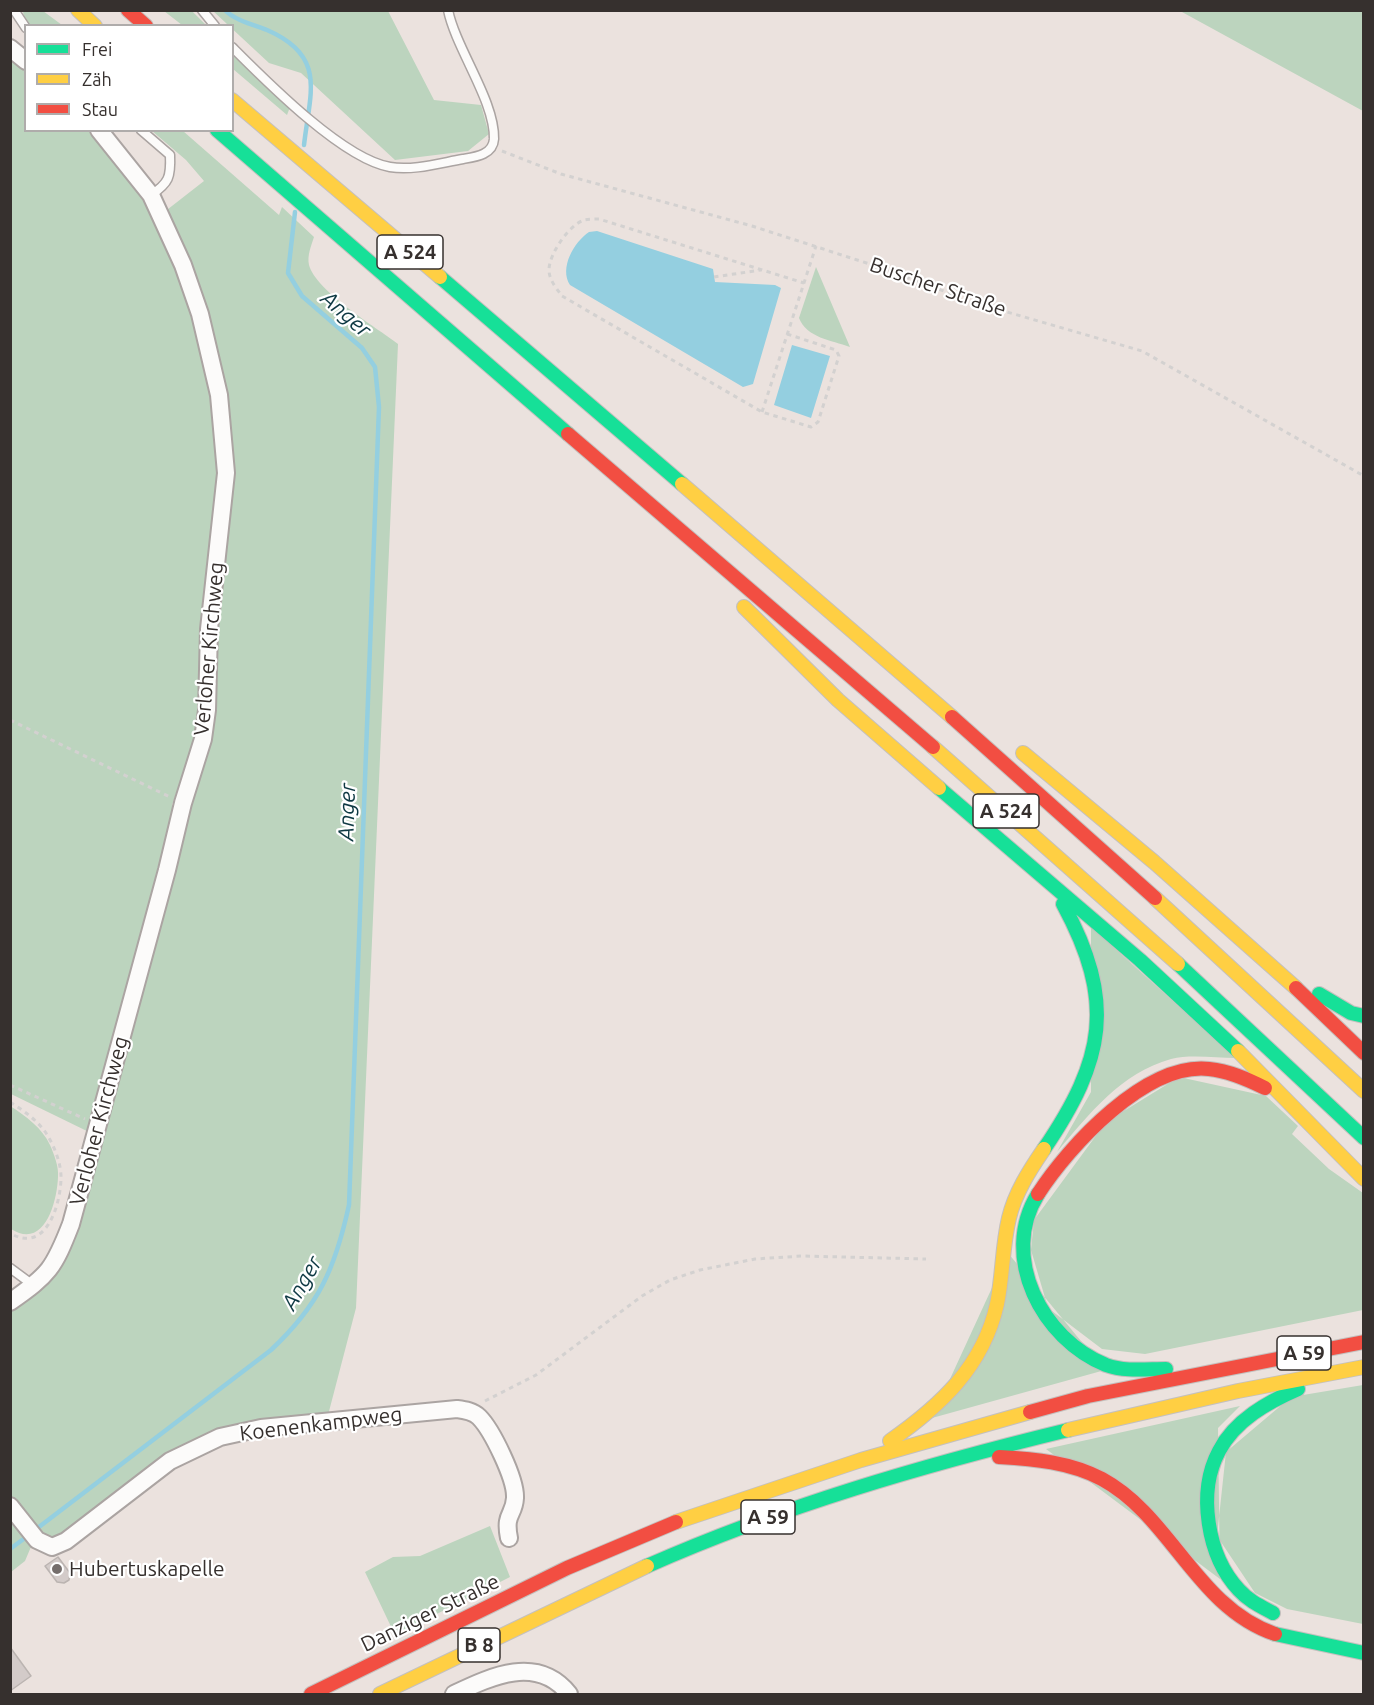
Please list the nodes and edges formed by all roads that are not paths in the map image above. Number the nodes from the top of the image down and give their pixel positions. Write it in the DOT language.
graph roads {
  1 [pos="14,10"];
  2 [pos="78,10"];
  3 [pos="128,10"];
  4 [pos="202,10"];
  5 [pos="448,10"];
  6 [pos="93,24"];
  7 [pos="144,24"];
  8 [pos="213,24"];
  9 [pos="24,25"];
  10 [pos="10,48"];
  11 [pos="234,49"];
  12 [pos="24,60"];
  13 [pos="234,102"];
  14 [pos="101,132"];
  15 [pos="143,132"];
  16 [pos="219,132"];
  17 [pos="151,195"];
  18 [pos="639,495"];
  19 [pos="840,621"];
  20 [pos="953,699"];
  21 [pos="1013,745"];
  22 [pos="1024,861"];
  23 [pos="1275,966"];
  24 [pos="1364,1016"];
  25 [pos="1364,1053"];
  26 [pos="1364,1091"];
  27 [pos="1364,1138"];
  28 [pos="1326,1139"];
  29 [pos="1364,1179"];
  30 [pos="10,1269"];
  31 [pos="33,1285"];
  32 [pos="10,1302"];
  33 [pos="1364,1342"];
  34 [pos="1245,1365"];
  35 [pos="1364,1367"];
  36 [pos="1340,1371"];
  37 [pos="965,1456"];
  38 [pos="861,1460"];
  39 [pos="10,1506"];
  40 [pos="509,1538"];
  41 [pos="567,1568"];
  42 [pos="576,1596"];
  43 [pos="1286,1620"];
  44 [pos="1364,1653"];
  45 [pos="311,1695"];
  46 [pos="381,1695"];
  47 [pos="454,1695"];
  48 [pos="569,1695"];
  1 -- 9 [label="lane"];
  2 -- 6 [label="highway"];
  3 -- 7 [label="highway"];
  4 -- 8 [label="lane"];
  5 -- 11 [label="lane"];
  10 -- 12 [label="street"];
  13 -- 19 [label="highway, A 524"];
  14 -- 17 [label="street, Verloher Kirchweg"];
  15 -- 17 [label="lane"];
  16 -- 18 [label="highway, A 524"];
  17 -- 31 [label="street, Verloher Kirchweg"];
  18 -- 22 [label="highway"];
  18 -- 27 [label="highway, A 524"];
  19 -- 20 [label="highway"];
  19 -- 26 [label="highway, A 524"];
  21 -- 23 [label="highway"];
  22 -- 28 [label="highway"];
  22 -- 38 [label="highway"];
  23 -- 24 [label="highway"];
  23 -- 25 [label="highway"];
  28 -- 29 [label="highway"];
  28 -- 34 [label="highway"];
  30 -- 31 [label="lane"];
  31 -- 32 [label="street, Verloher Kirchweg"];
  33 -- 34 [label="highway, A 59"];
  34 -- 38 [label="highway, A 59"];
  35 -- 36 [label="highway, A 59"];
  36 -- 37 [label="highway, A 59"];
  36 -- 43 [label="highway"];
  37 -- 42 [label="highway, A 59"];
  37 -- 44 [label="highway"];
  38 -- 41 [label="highway, A 59"];
  39 -- 40 [label="street, Koenenkampweg"];
  41 -- 45 [label="highway, Danziger Straße / B 8"];
  42 -- 46 [label="highway, B 8"];
  47 -- 48 [label="street"];
}
